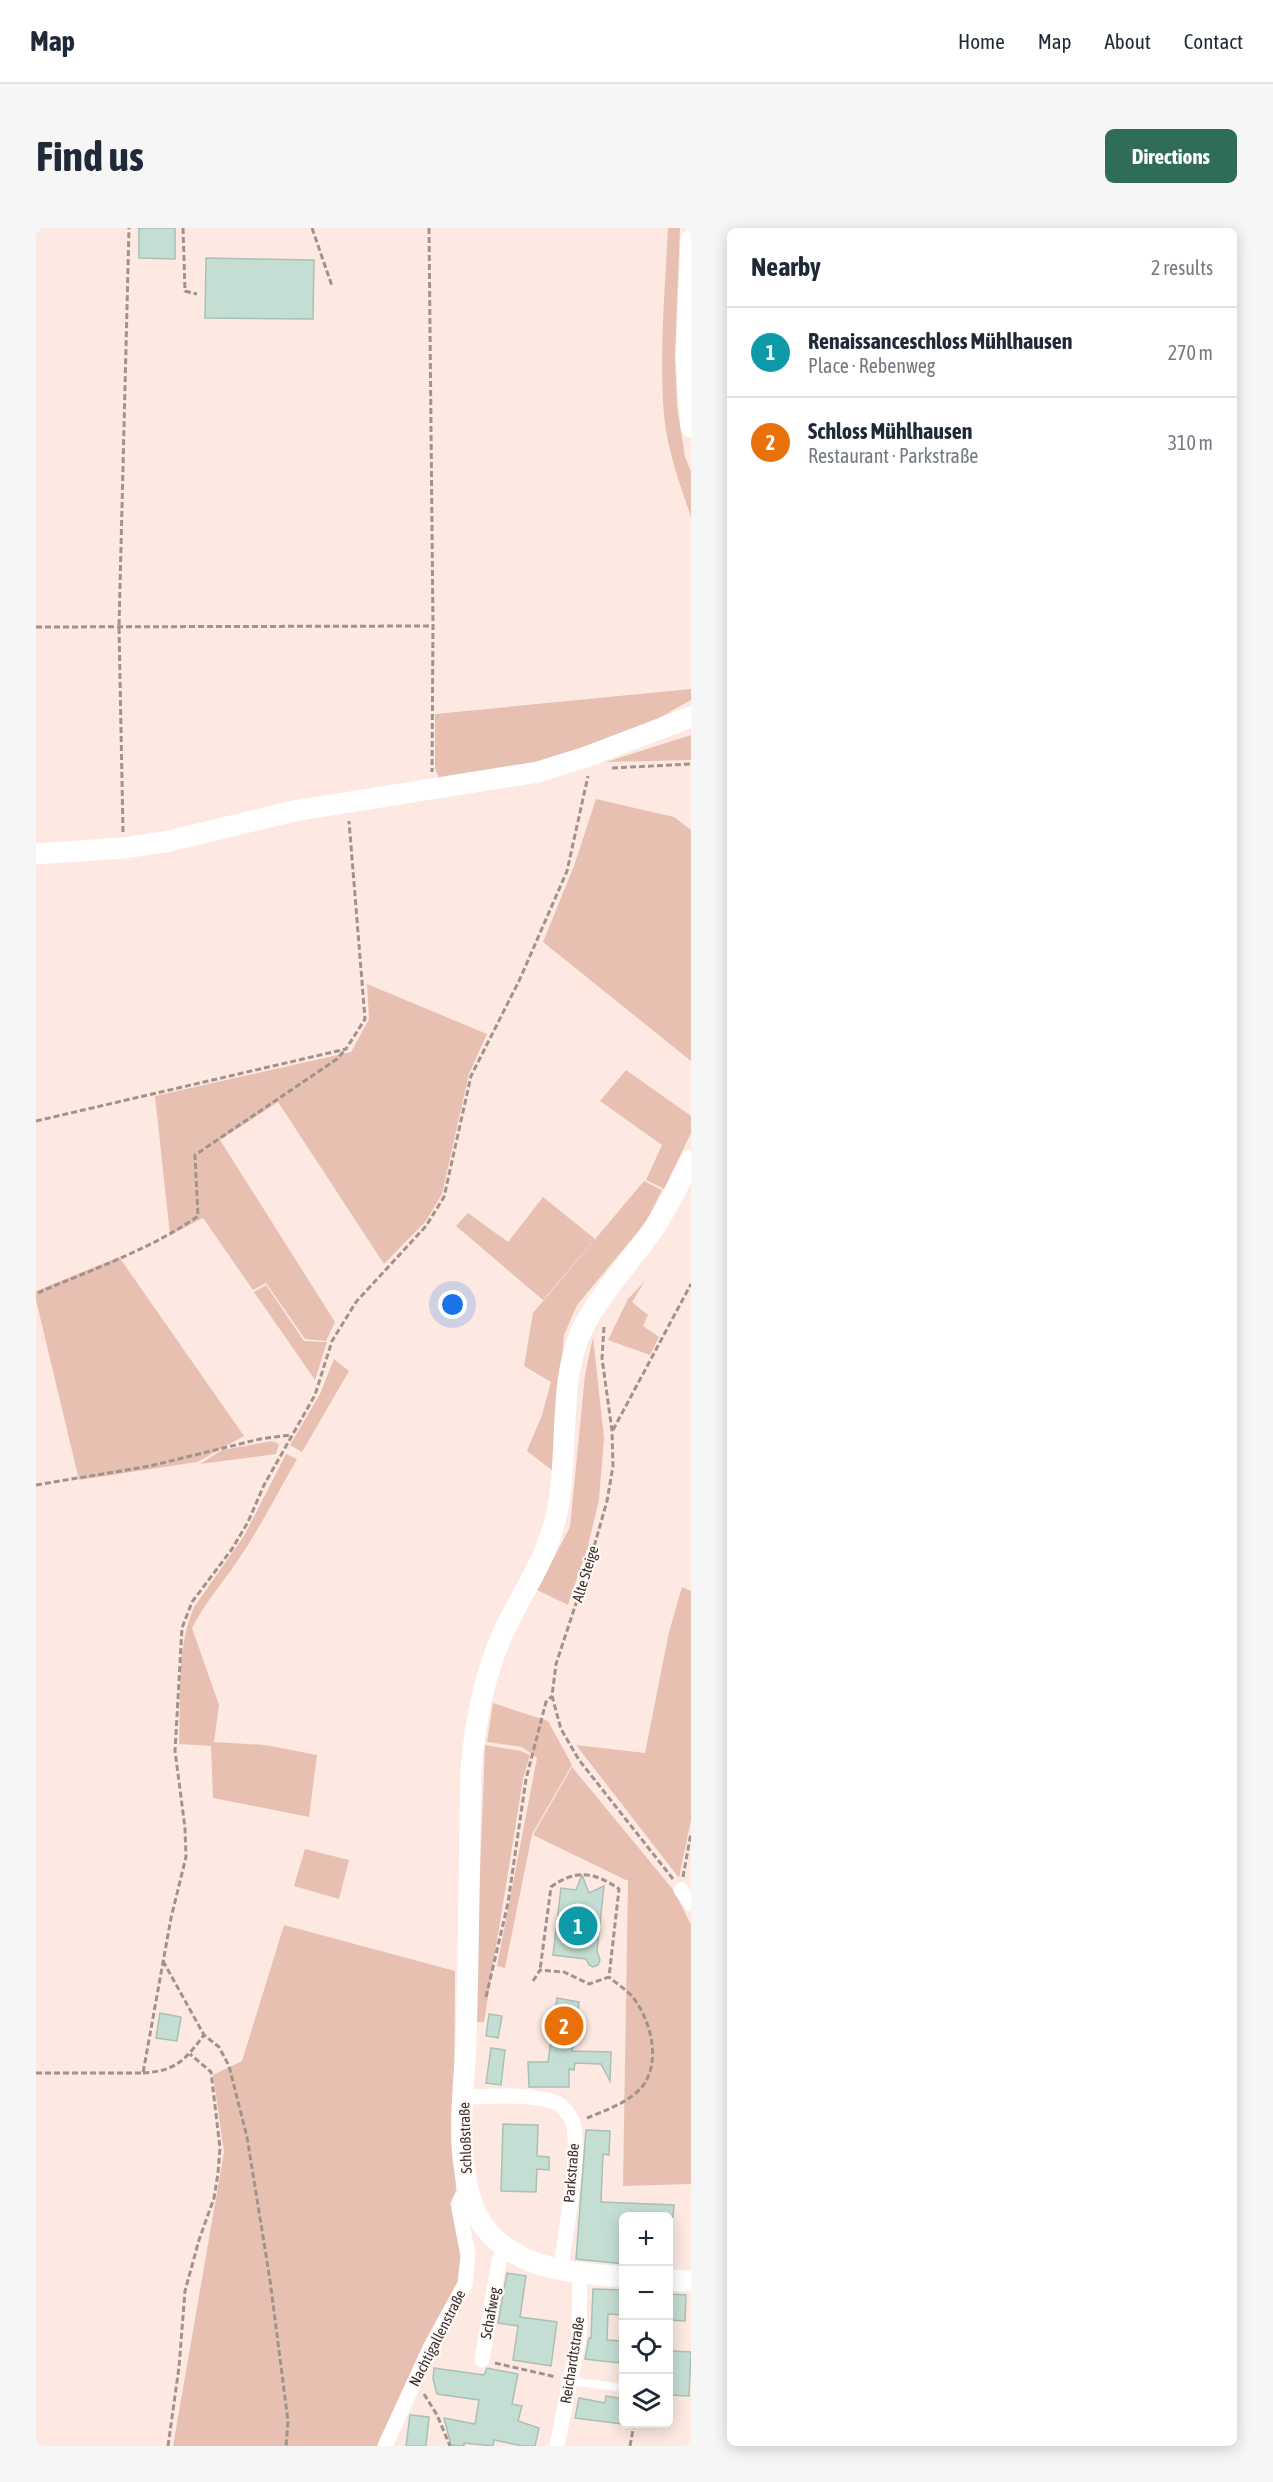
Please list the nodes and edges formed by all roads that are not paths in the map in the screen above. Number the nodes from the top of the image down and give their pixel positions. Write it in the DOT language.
graph roads {
  1 [pos="691,240"];
  2 [pos="691,427"];
  3 [pos="691,717"];
  4 [pos="36,854"];
  5 [pos="691,1160"];
  6 [pos="686,1891"];
  7 [pos="691,1904"];
  8 [pos="463,2097"];
  9 [pos="468,2195"];
  10 [pos="505,2248"];
  11 [pos="571,2272"];
  12 [pos="619,2277"];
  13 [pos="673,2280"];
  14 [pos="691,2281"];
  15 [pos="482,2360"];
  16 [pos="570,2380"];
  17 [pos="619,2387"];
  18 [pos="385,2446"];
  19 [pos="557,2446"];
  1 -- 2 [label="street"];
  3 -- 4 [label="street"];
  5 -- 8 [label="street, Schloßstraße"];
  6 -- 7 [label="street"];
  8 -- 9 [label="street, Schloßstraße"];
  8 -- 11 [label="street, Parkstraße"];
  9 -- 10 [label="street, Schloßstraße"];
  9 -- 18 [label="street, Nachtigallenstraße"];
  10 -- 11 [label="street, Schloßstraße"];
  10 -- 15 [label="street, Schafweg"];
  11 -- 12 [label="street, Schloßstraße"];
  11 -- 16 [label="street, Reichardtstraße"];
  13 -- 14 [label="street"];
  16 -- 17 [label="lane"];
  16 -- 19 [label="street, Reichardtstraße"];
}
